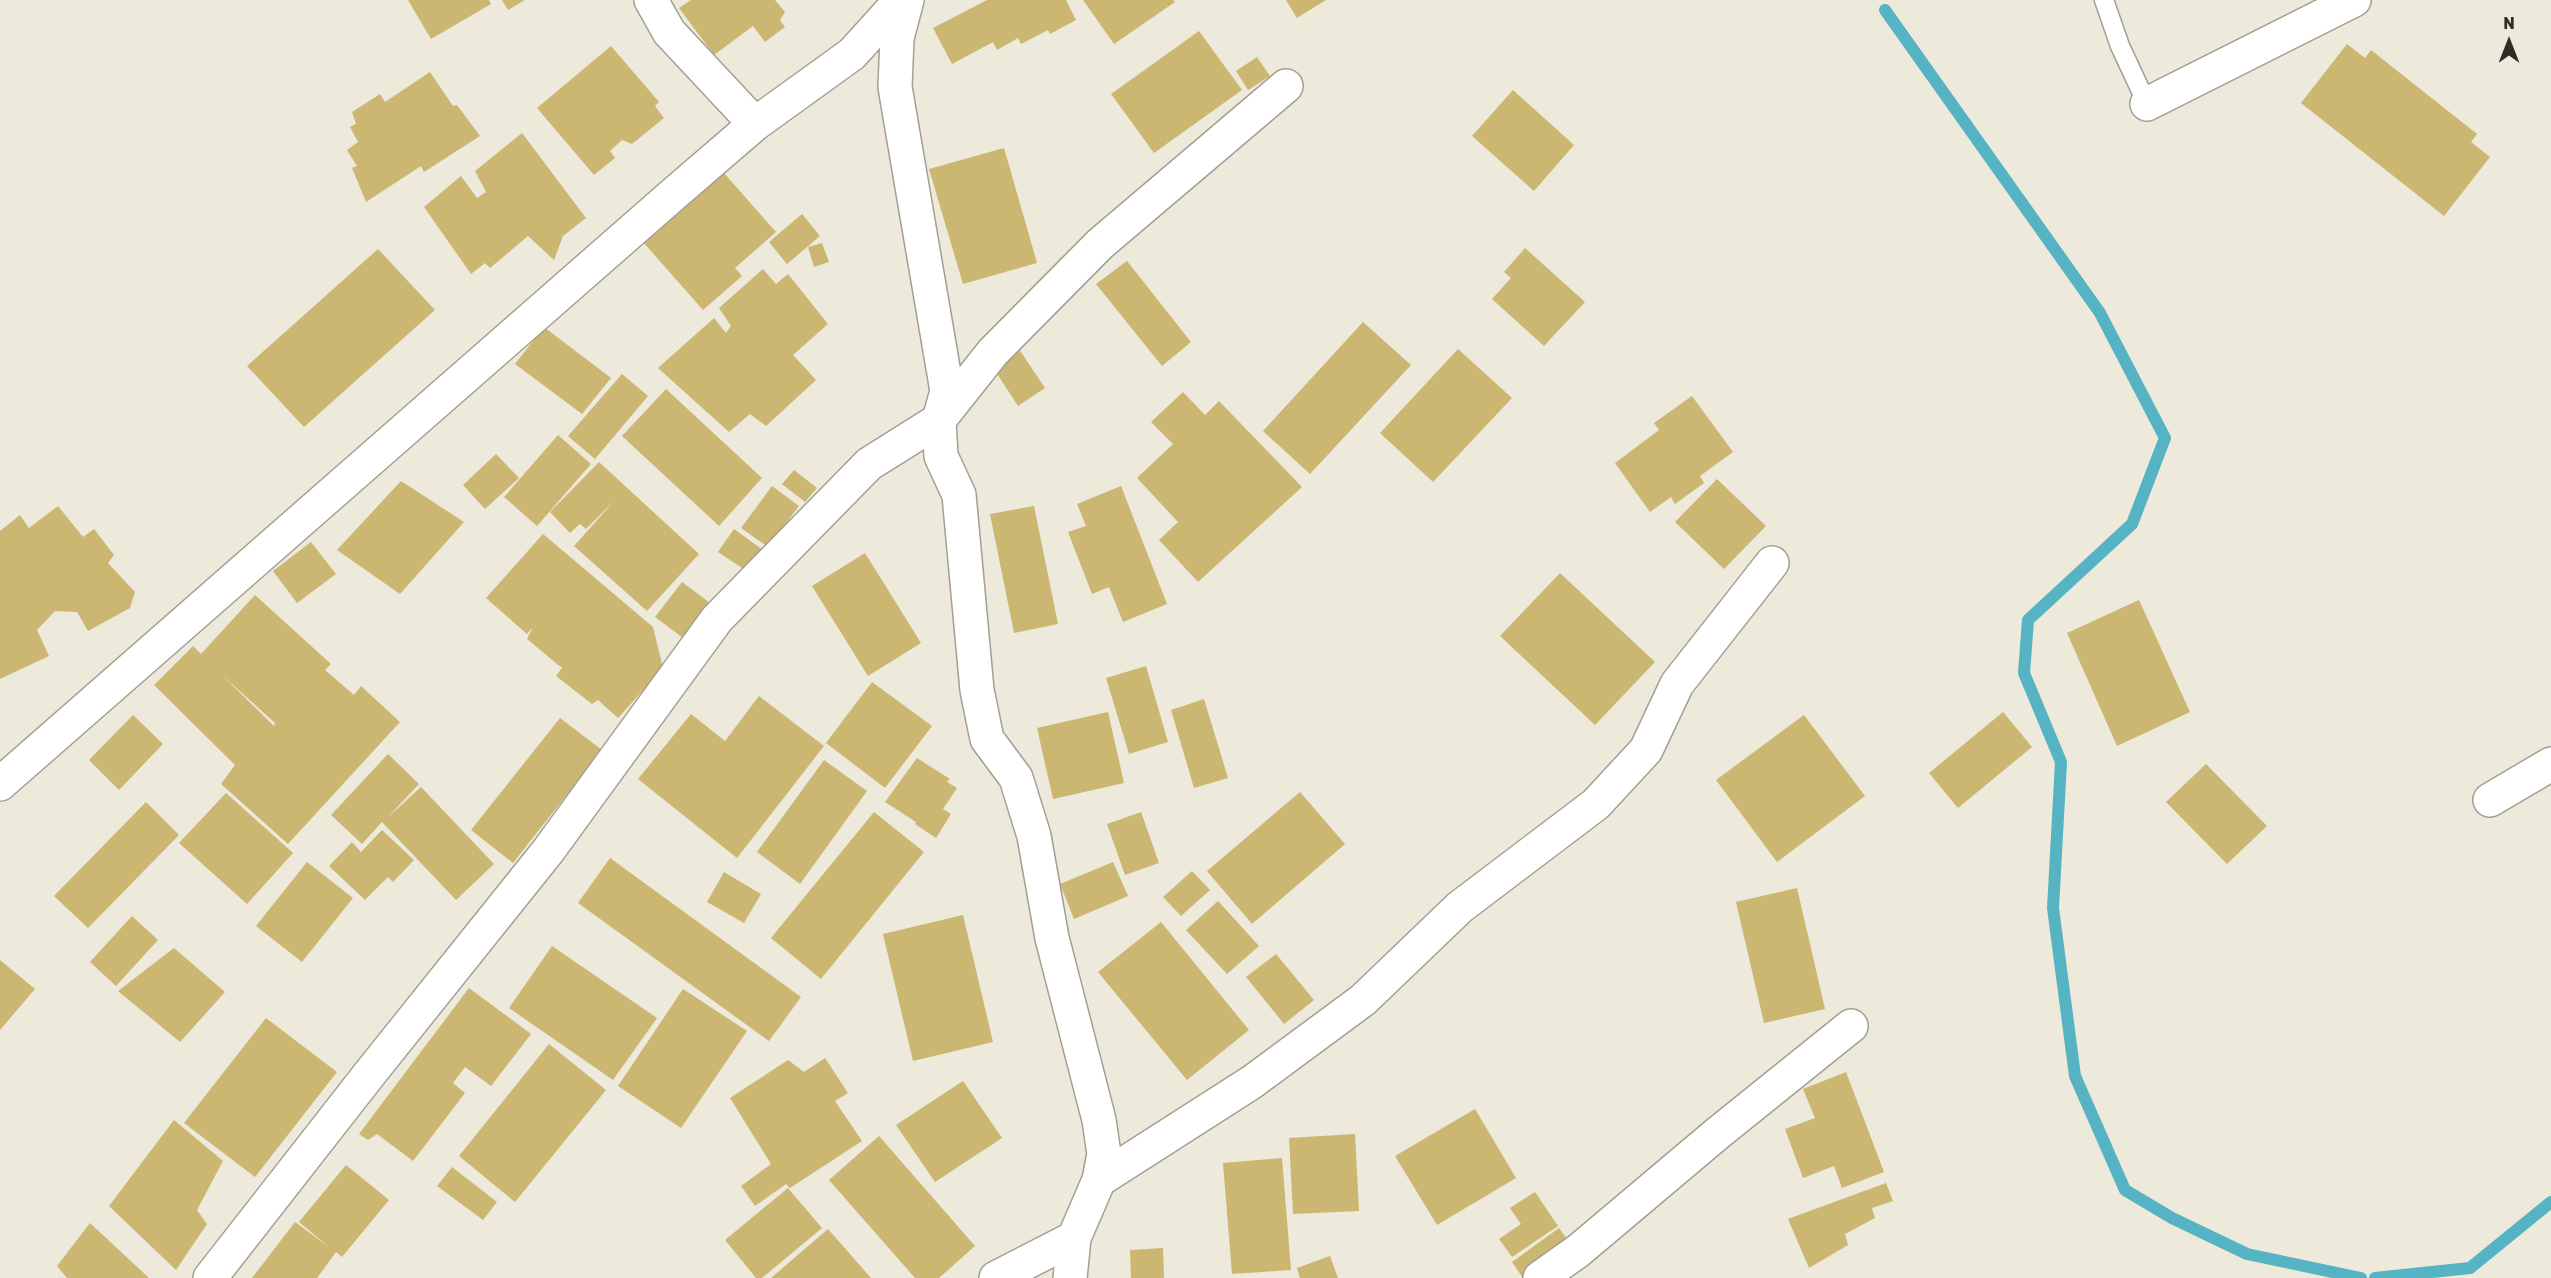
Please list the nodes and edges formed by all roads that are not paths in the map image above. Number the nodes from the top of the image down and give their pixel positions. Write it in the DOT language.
graph roads {
  1 [pos="651,0"];
  2 [pos="901,0"];
  3 [pos="908,0"];
  4 [pos="2104,0"];
  5 [pos="2354,0"];
  6 [pos="1286,86"];
  7 [pos="2147,104"];
  8 [pos="755,124"];
  9 [pos="939,420"];
  10 [pos="1772,563"];
  11 [pos="2551,764"];
  12 [pos="0,784"];
  13 [pos="2490,800"];
  14 [pos="1851,1026"];
  15 [pos="1099,1180"];
  16 [pos="1074,1238"];
  17 [pos="210,1278"];
  18 [pos="996,1278"];
  19 [pos="1070,1278"];
  20 [pos="1540,1278"];
  1 -- 8 [label="street"];
  2 -- 8 [label="street"];
  3 -- 9 [label="street"];
  4 -- 7 [label="lane"];
  5 -- 7 [label="street"];
  6 -- 9 [label="street"];
  8 -- 12 [label="street"];
  9 -- 15 [label="street"];
  9 -- 17 [label="street"];
  10 -- 15 [label="street"];
  11 -- 13 [label="street"];
  14 -- 20 [label="street"];
  15 -- 16 [label="street"];
  16 -- 18 [label="street"];
  16 -- 19 [label="street"];
}
